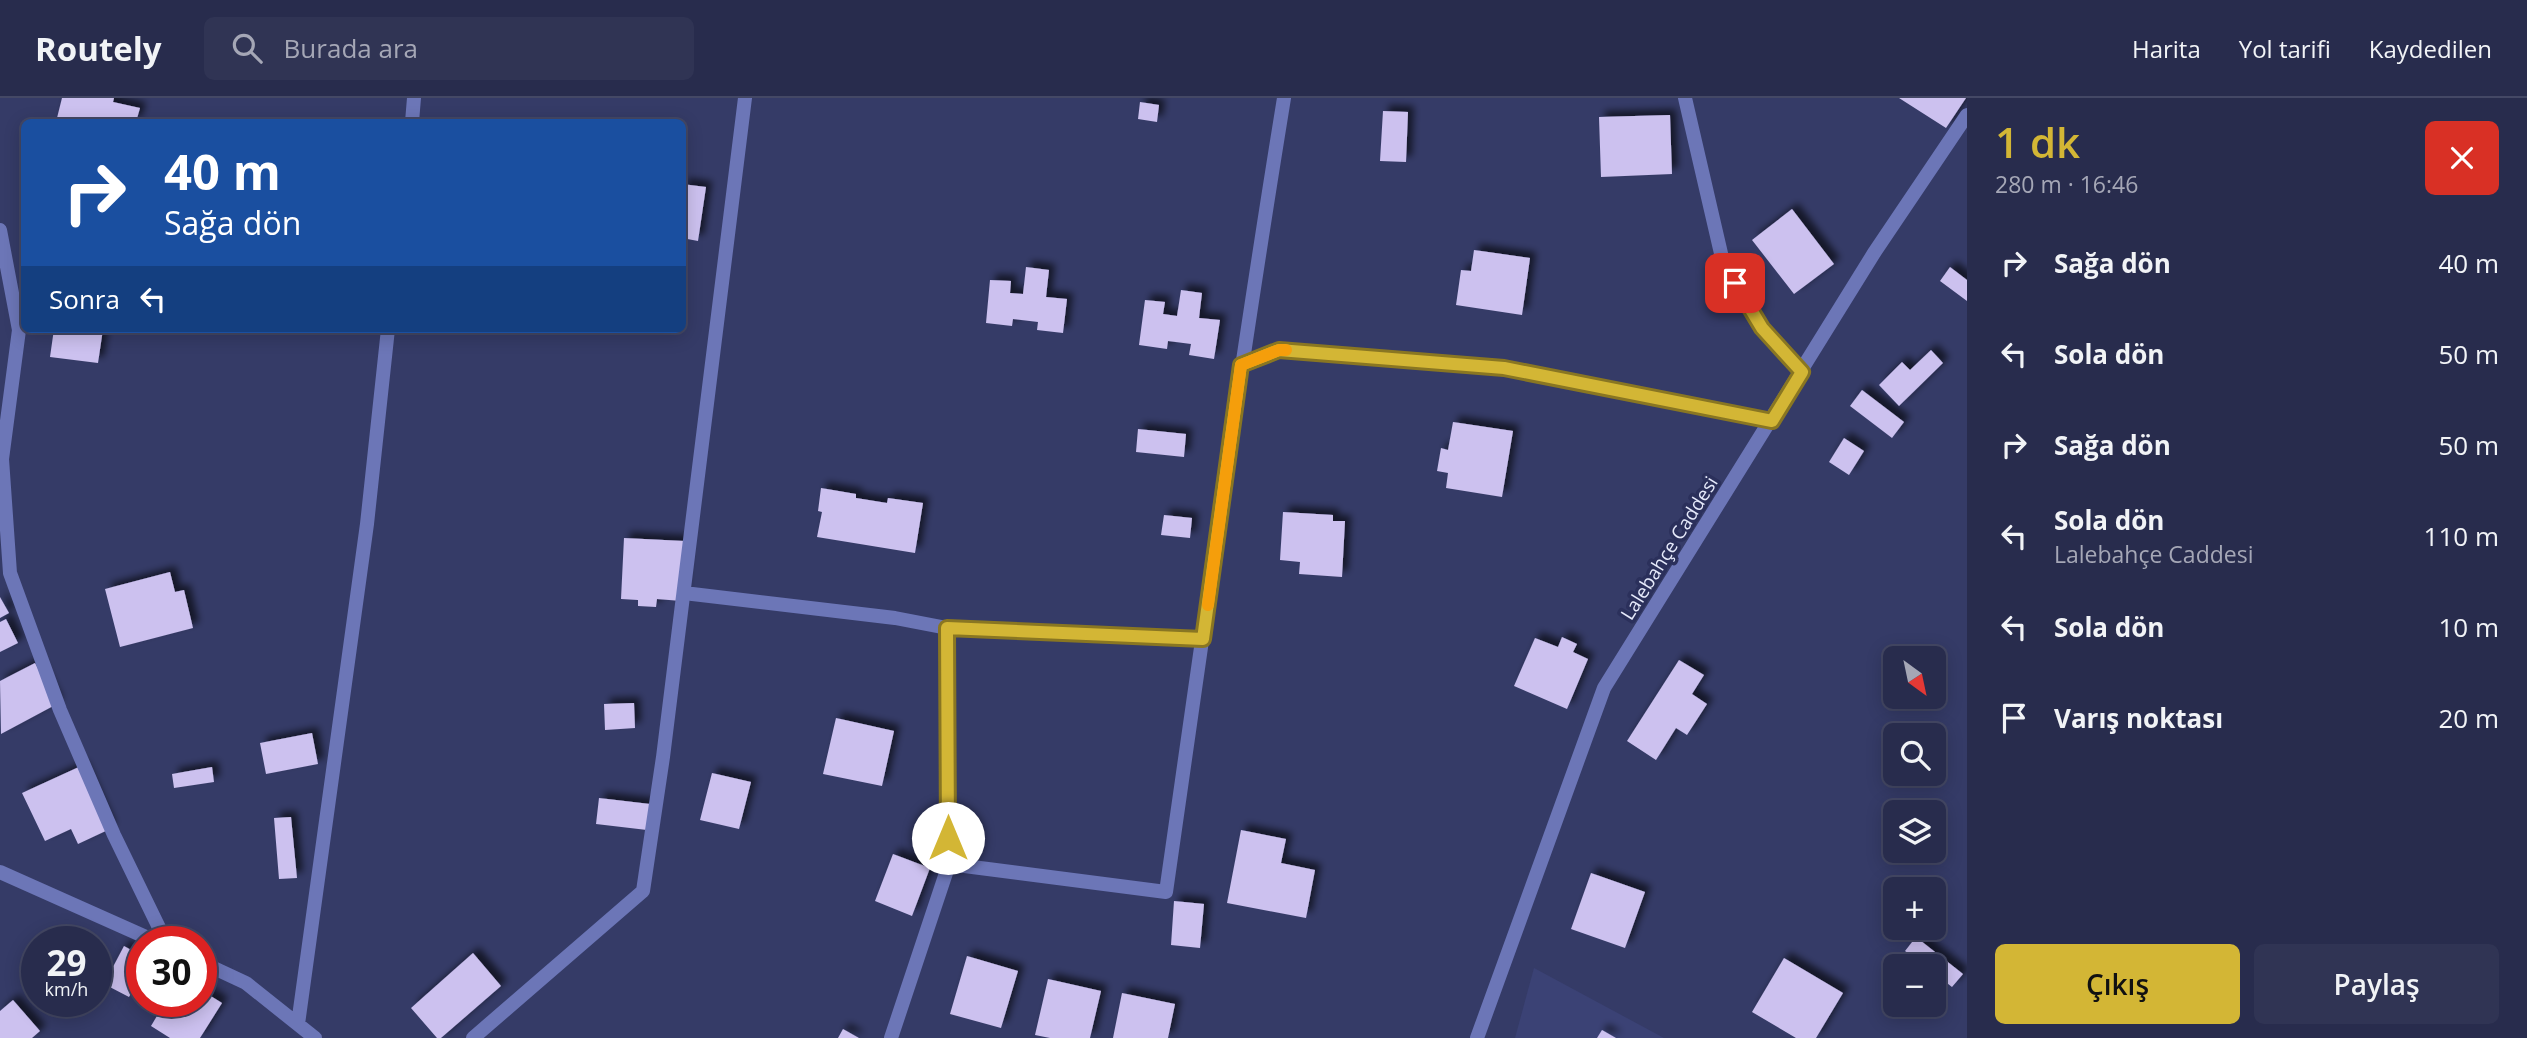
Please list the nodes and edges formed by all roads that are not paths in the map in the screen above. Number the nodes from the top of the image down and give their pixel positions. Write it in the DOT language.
graph roads {
  1 [pos="414,98"];
  2 [pos="745,98"];
  3 [pos="1284,98"];
  4 [pos="1685,98"];
  5 [pos="1967,115"];
  6 [pos="412,119"];
  7 [pos="0,230"];
  8 [pos="388,333"];
  9 [pos="1241,365"];
  10 [pos="1802,372"];
  11 [pos="1772,421"];
  12 [pos="3,514"];
  13 [pos="684,593"];
  14 [pos="947,628"];
  15 [pos="1203,639"];
  16 [pos="949,864"];
  17 [pos="0,872"];
  18 [pos="158,926"];
  19 [pos="126,928"];
  20 [pos="217,969"];
  21 [pos="298,1024"];
  22 [pos="315,1038"];
  23 [pos="472,1038"];
  24 [pos="891,1038"];
  25 [pos="1477,1038"];
  1 -- 6 [label="street"];
  2 -- 13 [label="street"];
  3 -- 9 [label="street"];
  4 -- 10 [label="street"];
  5 -- 10 [label="street, Lalebahçe Caddesi"];
  7 -- 12 [label="street"];
  8 -- 21 [label="street"];
  9 -- 11 [label="street"];
  9 -- 15 [label="street"];
  10 -- 11 [label="street, Lalebahçe Caddesi"];
  11 -- 25 [label="street, Lalebahçe Caddesi"];
  12 -- 18 [label="street"];
  13 -- 14 [label="street"];
  13 -- 23 [label="street"];
  14 -- 15 [label="street"];
  14 -- 16 [label="street"];
  15 -- 16 [label="street"];
  16 -- 24 [label="street"];
  17 -- 19 [label="street"];
  20 -- 21 [label="street"];
  21 -- 22 [label="street"];
}
